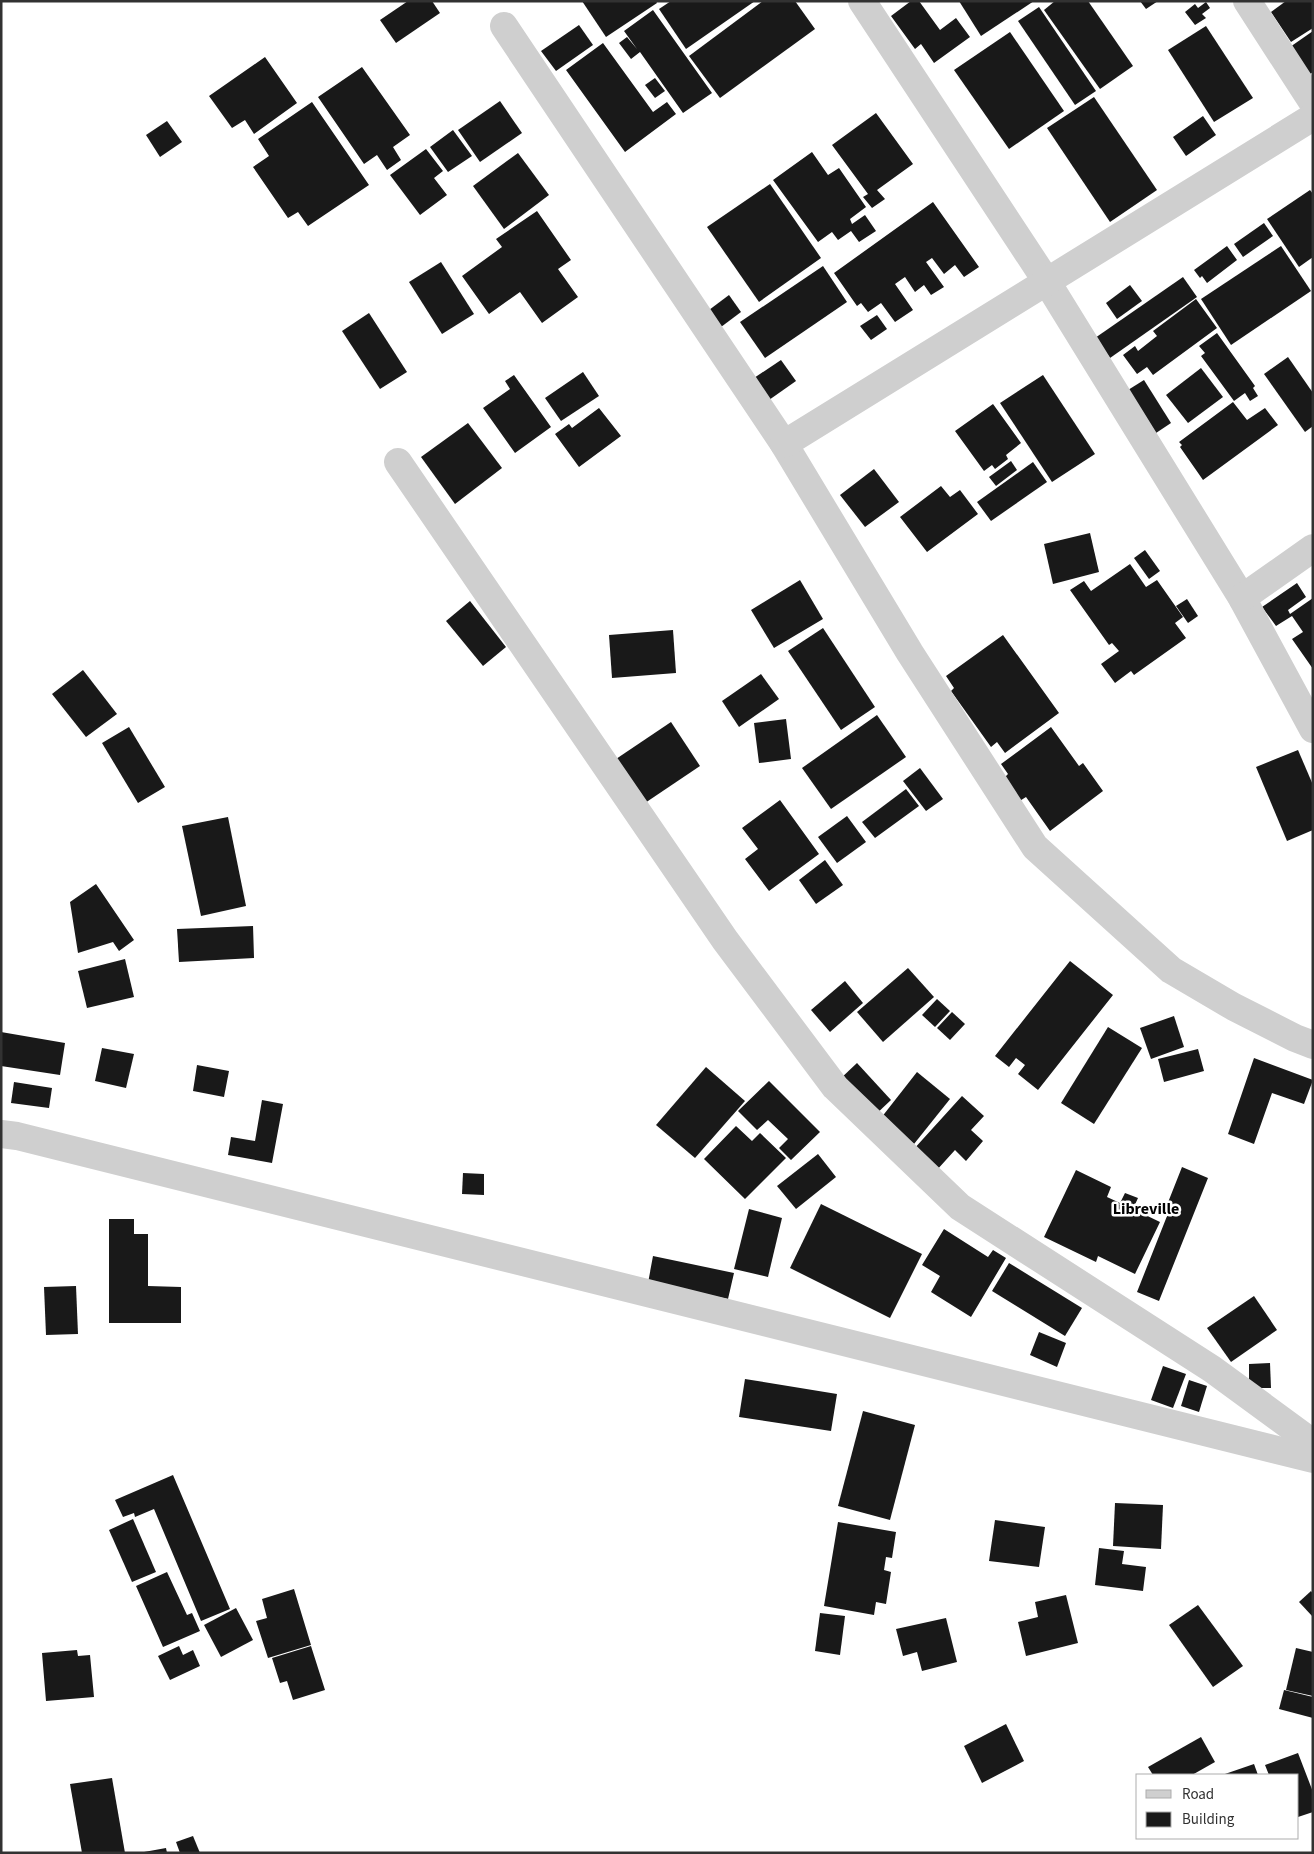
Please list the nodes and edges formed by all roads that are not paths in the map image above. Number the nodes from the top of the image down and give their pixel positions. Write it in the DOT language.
graph roads {
  1 [pos="862,1"];
  2 [pos="1247,1"];
  3 [pos="504,26"];
  4 [pos="1313,103"];
  5 [pos="1313,117"];
  6 [pos="1047,282"];
  7 [pos="784,444"];
  8 [pos="398,462"];
  9 [pos="1313,548"];
  10 [pos="1242,598"];
  11 [pos="1313,729"];
  12 [pos="1313,1045"];
  13 [pos="1,1134"];
  14 [pos="1313,1443"];
  15 [pos="1313,1458"];
  1 -- 6 [label="street"];
  2 -- 4 [label="street"];
  3 -- 7 [label="street"];
  5 -- 6 [label="street"];
  6 -- 7 [label="street"];
  6 -- 10 [label="street"];
  7 -- 12 [label="street"];
  8 -- 14 [label="street"];
  9 -- 10 [label="street"];
  10 -- 11 [label="street"];
  13 -- 15 [label="street"];
}
